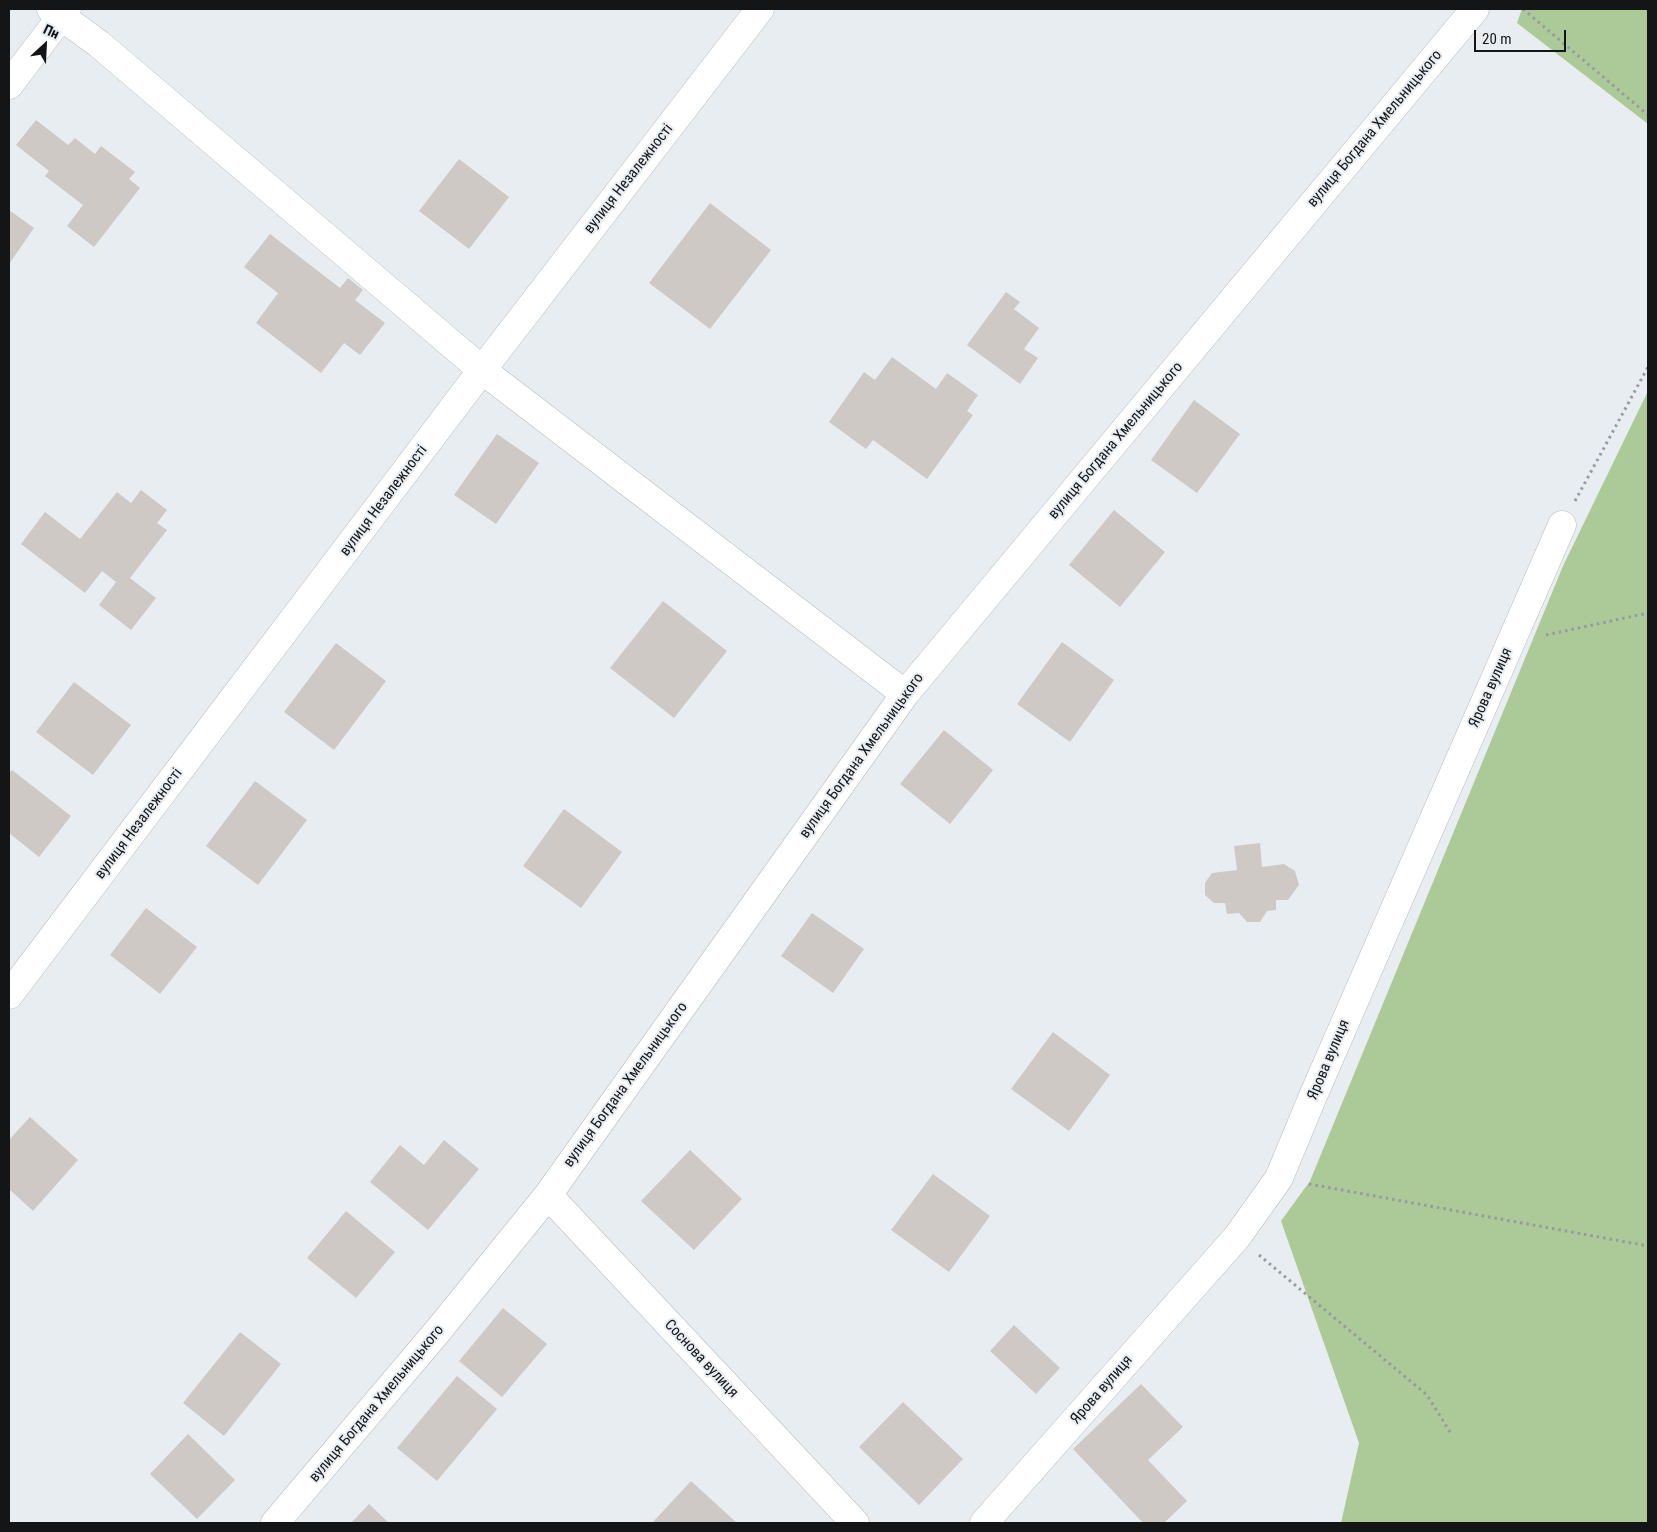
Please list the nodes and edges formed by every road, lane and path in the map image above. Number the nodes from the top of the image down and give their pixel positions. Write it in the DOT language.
graph roads {
  1 [pos="760,9"];
  2 [pos="1475,9"];
  3 [pos="1523,9"];
  4 [pos="59,11"];
  5 [pos="9,85"];
  6 [pos="1648,115"];
  7 [pos="1648,366"];
  8 [pos="482,370"];
  9 [pos="1562,525"];
  10 [pos="1648,613"];
  11 [pos="1511,642"];
  12 [pos="905,694"];
  13 [pos="9,994"];
  14 [pos="1279,1178"];
  15 [pos="548,1195"];
  16 [pos="1237,1237"];
  17 [pos="1648,1246"];
  18 [pos="1450,1432"];
  19 [pos="275,1523"];
  20 [pos="855,1523"];
  21 [pos="984,1523"];
  1 -- 8 [label="street, вулиця Незалежності"];
  2 -- 12 [label="street, вулиця Богдана Хмельницького"];
  3 -- 6 [label="path"];
  4 -- 5 [label="street"];
  4 -- 8 [label="street"];
  7 -- 9 [label="path"];
  8 -- 12 [label="street"];
  8 -- 13 [label="street, вулиця Незалежності"];
  9 -- 11 [label="street, Ярова вулиця"];
  10 -- 11 [label="path"];
  11 -- 14 [label="street, Ярова вулиця"];
  12 -- 15 [label="street, вулиця Богдана Хмельницького"];
  14 -- 16 [label="street, Ярова вулиця"];
  14 -- 17 [label="path"];
  15 -- 19 [label="street, вулиця Богдана Хмельницького"];
  15 -- 20 [label="street, Соснова вулиця"];
  16 -- 18 [label="path"];
  16 -- 21 [label="street, Ярова вулиця"];
}
